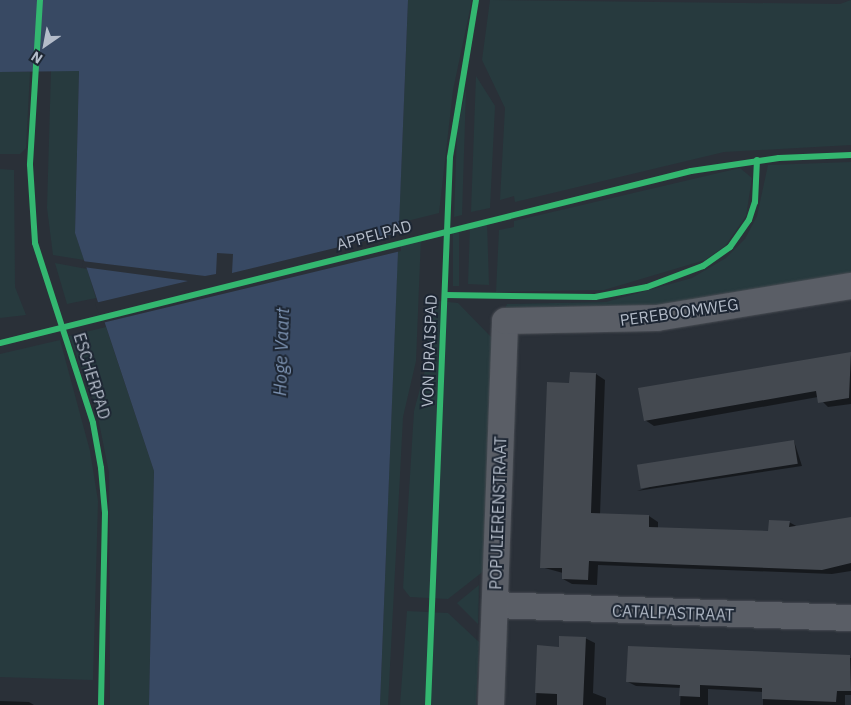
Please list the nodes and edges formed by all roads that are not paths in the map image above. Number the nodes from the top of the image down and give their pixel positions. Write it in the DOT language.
graph roads {
  1 [pos="851,286"];
  2 [pos="505,321"];
  3 [pos="495,605"];
  4 [pos="851,618"];
  5 [pos="491,705"];
  1 -- 2 [label="street, PEREBOOMWEG"];
  2 -- 3 [label="street, POPULIERENSTRAAT"];
  3 -- 4 [label="street, CATALPASTRAAT"];
  3 -- 5 [label="street, POPULIERENSTRAAT"];
}
